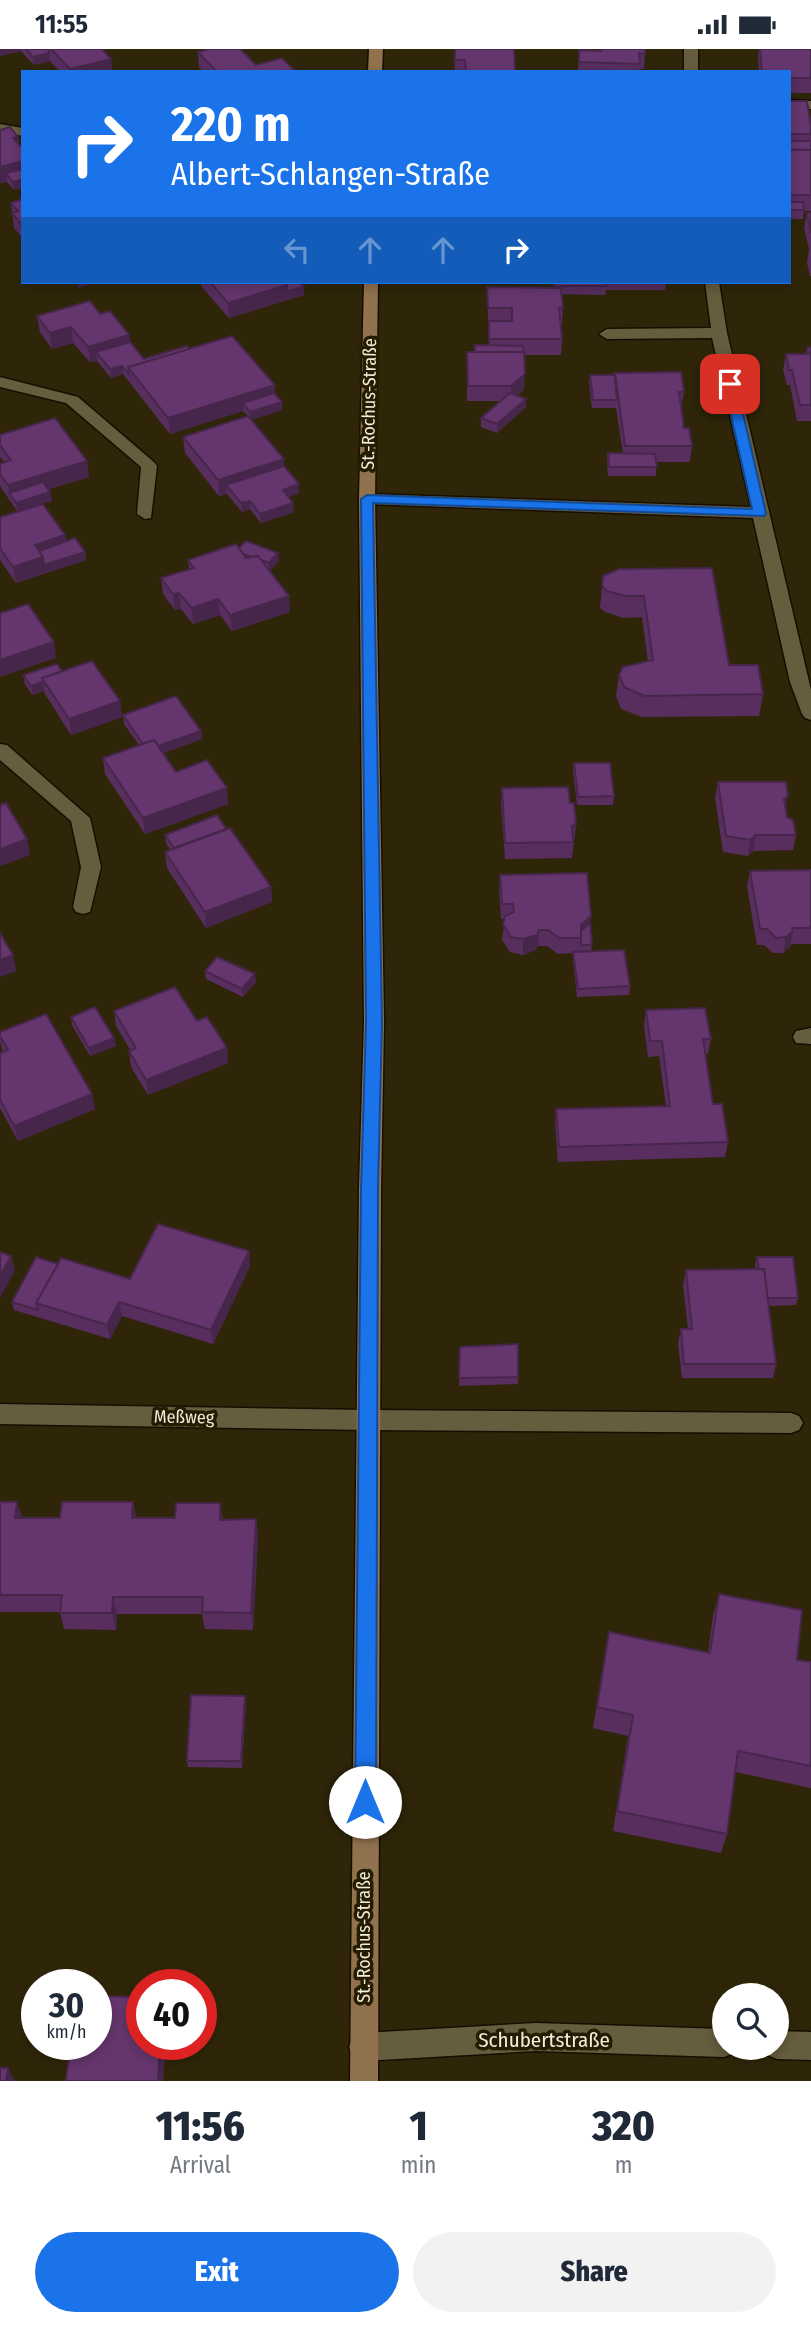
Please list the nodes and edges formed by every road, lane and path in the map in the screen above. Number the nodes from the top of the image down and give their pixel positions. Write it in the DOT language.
graph roads {
  1 [pos="376,49"];
  2 [pos="691,49"];
  3 [pos="375,70"];
  4 [pos="691,70"];
  5 [pos="791,104"];
  6 [pos="811,105"];
  7 [pos="0,128"];
  8 [pos="21,132"];
  9 [pos="371,284"];
  10 [pos="712,284"];
  11 [pos="719,333"];
  12 [pos="607,334"];
  13 [pos="0,382"];
  14 [pos="367,499"];
  15 [pos="760,513"];
  16 [pos="145,514"];
  17 [pos="811,714"];
  18 [pos="0,750"];
  19 [pos="83,907"];
  20 [pos="0,1414"];
  21 [pos="369,1420"];
  22 [pos="791,1423"];
  23 [pos="712,2043"];
  24 [pos="789,2045"];
  25 [pos="811,2046"];
  26 [pos="363,2047"];
  27 [pos="364,2081"];
  1 -- 3 [label="street"];
  2 -- 4 [label="street"];
  5 -- 6 [label="street"];
  7 -- 8 [label="street"];
  9 -- 14 [label="street, St.-Rochus-Straße"];
  10 -- 11 [label="street"];
  11 -- 12 [label="street"];
  11 -- 15 [label="street"];
  13 -- 16 [label="street"];
  14 -- 15 [label="street"];
  14 -- 21 [label="street, St.-Rochus-Straße"];
  15 -- 17 [label="street"];
  18 -- 19 [label="street"];
  20 -- 21 [label="street, Meßweg"];
  21 -- 22 [label="street, Meßweg"];
  21 -- 26 [label="street, St.-Rochus-Straße"];
  23 -- 26 [label="street, Schubertstraße"];
  24 -- 25 [label="street"];
  26 -- 27 [label="street, St.-Rochus-Straße"];
}
